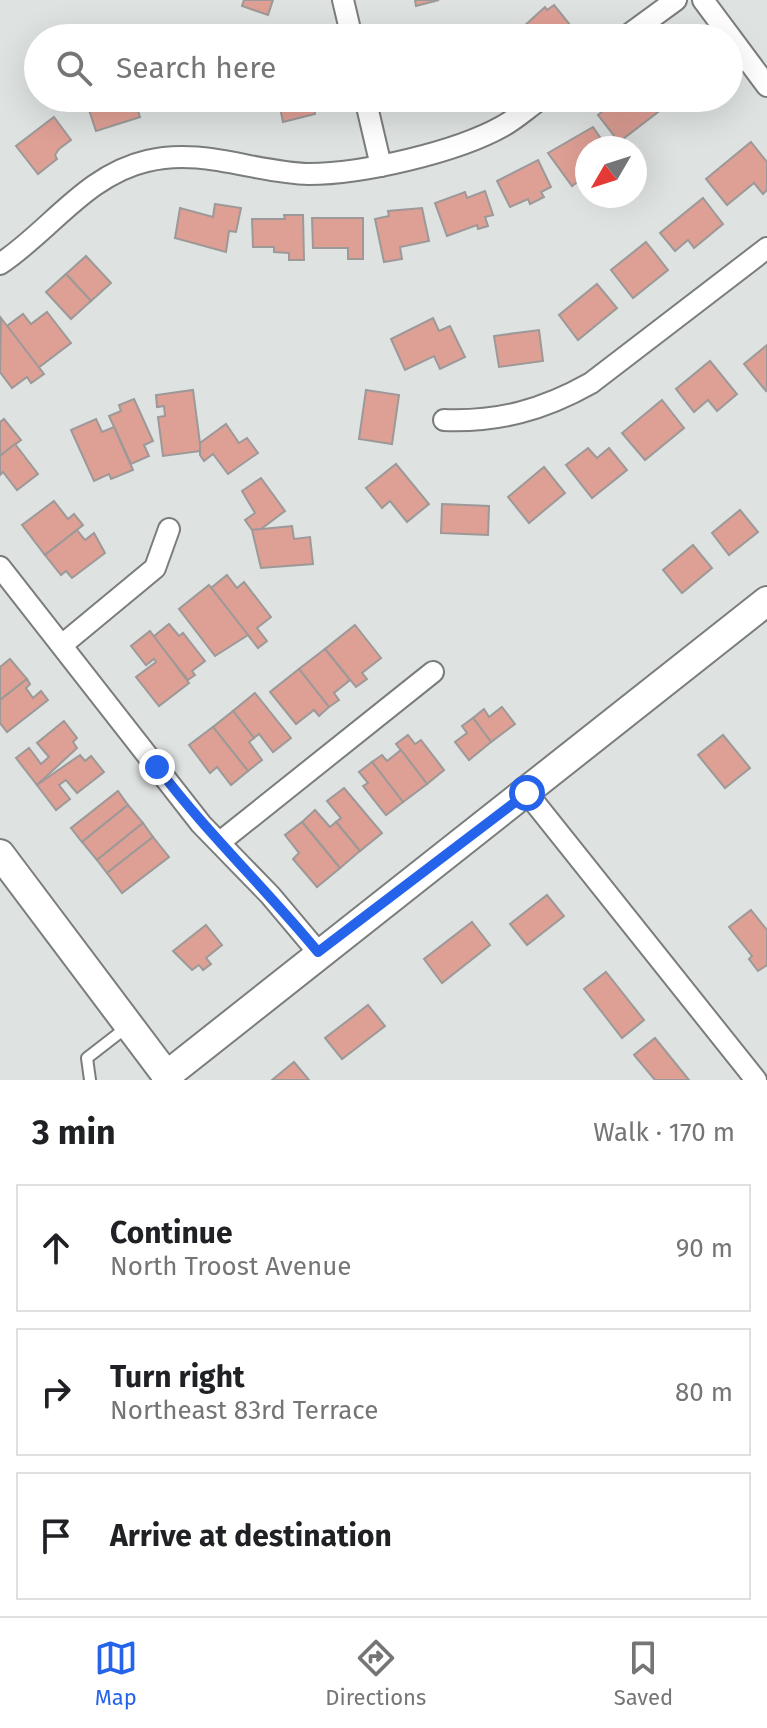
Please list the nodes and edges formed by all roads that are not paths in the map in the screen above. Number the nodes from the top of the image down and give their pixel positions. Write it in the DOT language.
graph roads {
  1 [pos="343,0"];
  2 [pos="676,0"];
  3 [pos="703,0"];
  4 [pos="349,24"];
  5 [pos="643,24"];
  6 [pos="721,24"];
  7 [pos="743,54"];
  8 [pos="767,86"];
  9 [pos="368,112"];
  10 [pos="523,112"];
  11 [pos="381,166"];
  12 [pos="767,248"];
  13 [pos="0,264"];
  14 [pos="444,420"];
  15 [pos="169,529"];
  16 [pos="0,567"];
  17 [pos="767,601"];
  18 [pos="62,645"];
  19 [pos="433,672"];
  20 [pos="527,793"];
  21 [pos="220,842"];
  22 [pos="0,854"];
  23 [pos="318,952"];
  24 [pos="129,1026"];
  25 [pos="168,1078"];
  26 [pos="90,1080"];
  27 [pos="756,1080"];
  1 -- 4 [label="street"];
  2 -- 5 [label="street"];
  3 -- 6 [label="street"];
  7 -- 8 [label="street"];
  9 -- 11 [label="street"];
  10 -- 11 [label="street"];
  11 -- 13 [label="street"];
  12 -- 14 [label="street"];
  15 -- 18 [label="street"];
  16 -- 18 [label="street"];
  17 -- 20 [label="street"];
  18 -- 21 [label="street"];
  19 -- 21 [label="street"];
  20 -- 23 [label="street"];
  20 -- 27 [label="street"];
  21 -- 23 [label="street"];
  22 -- 24 [label="street"];
  23 -- 25 [label="street"];
  24 -- 25 [label="street"];
  24 -- 26 [label="lane"];
}
